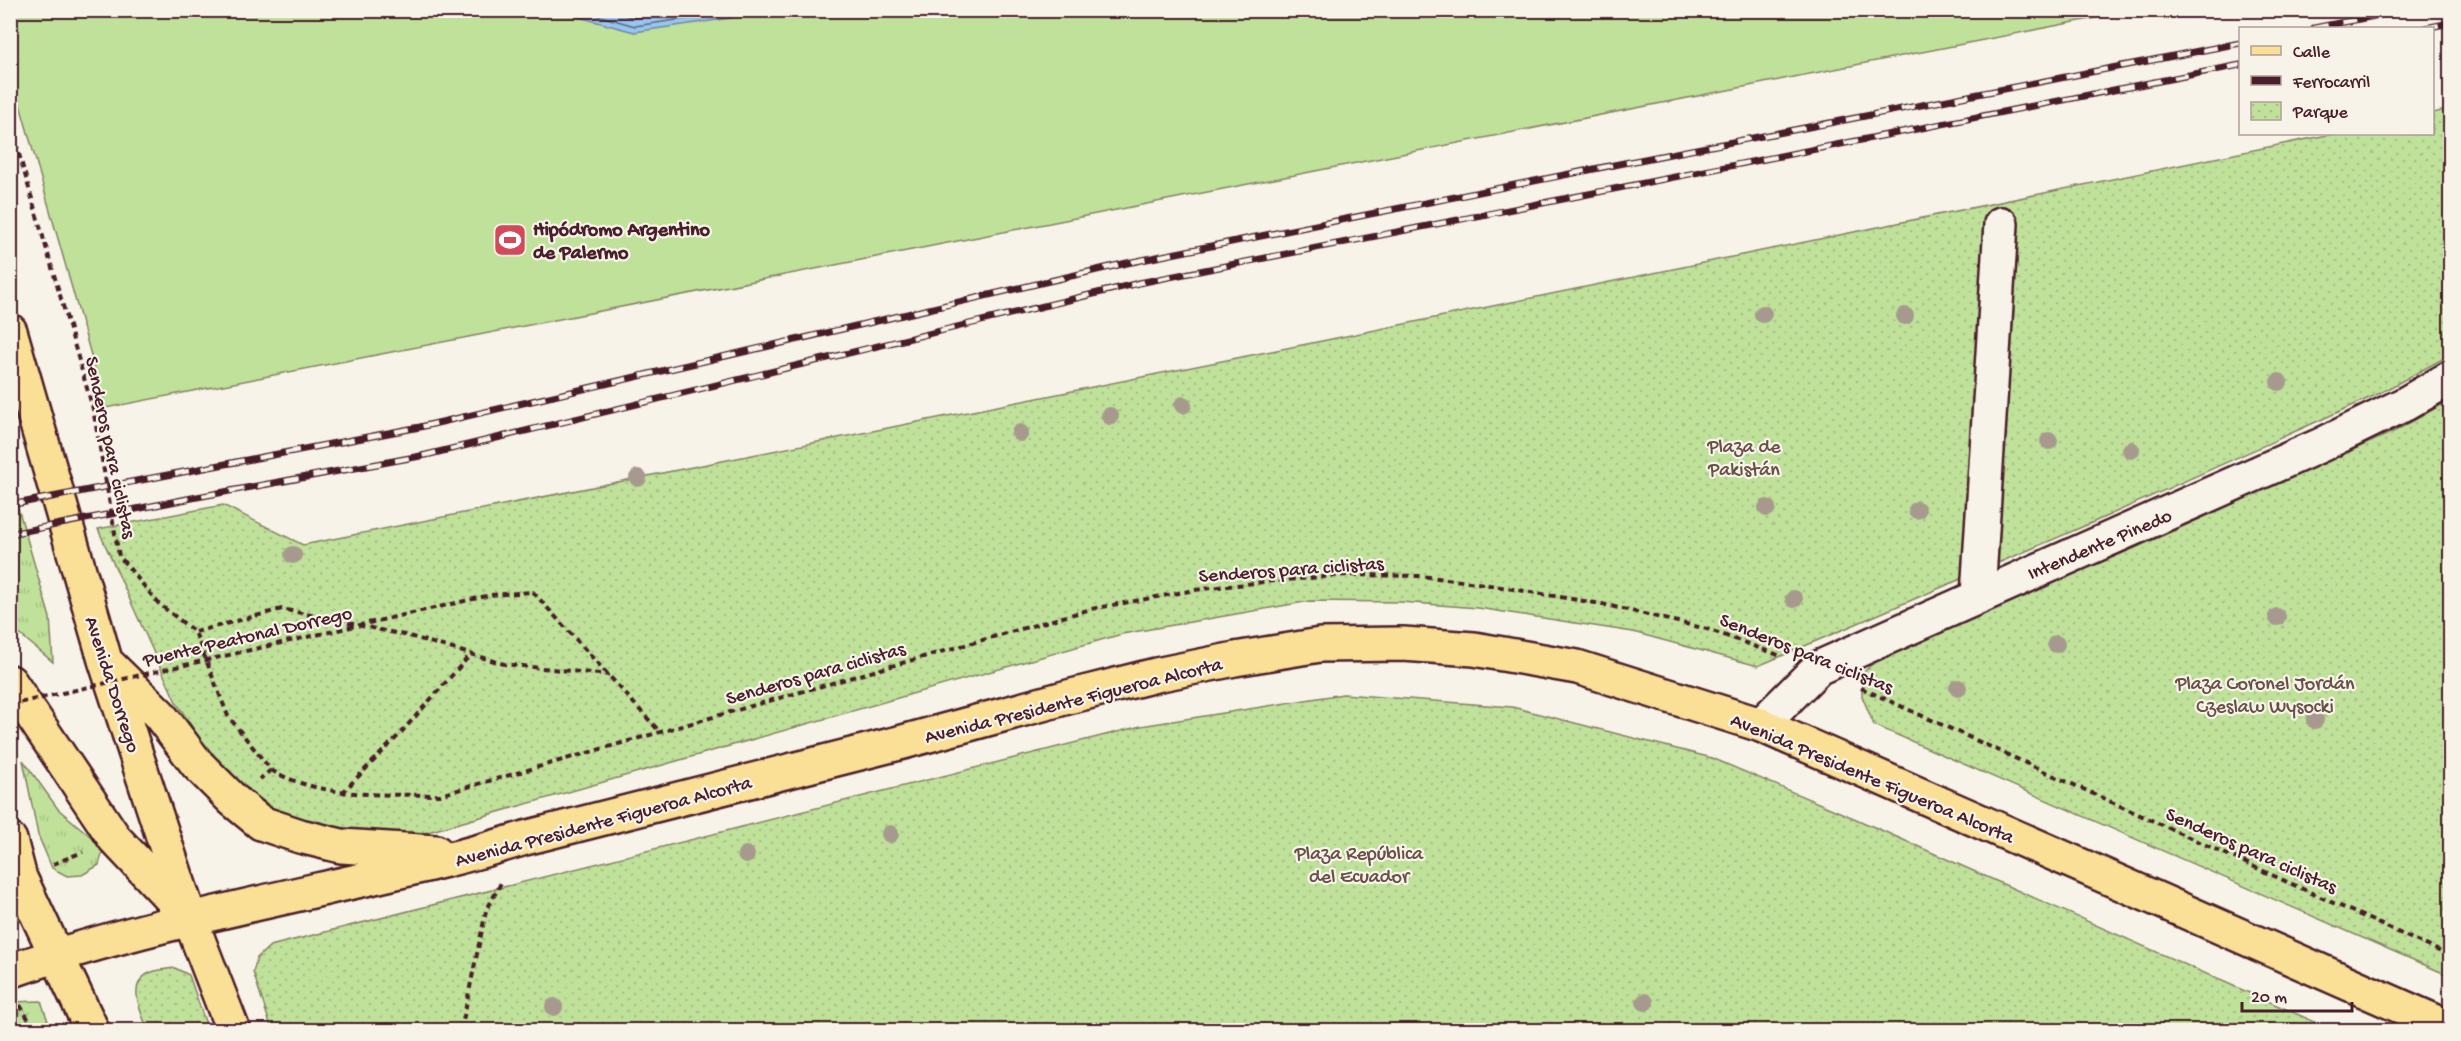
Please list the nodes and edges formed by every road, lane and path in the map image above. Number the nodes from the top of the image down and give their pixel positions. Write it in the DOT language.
graph roads {
  1 [pos="10,123"];
  2 [pos="2001,224"];
  3 [pos="10,331"];
  4 [pos="2451,378"];
  5 [pos="1978,595"];
  6 [pos="195,633"];
  7 [pos="471,654"];
  8 [pos="105,660"];
  9 [pos="1818,668"];
  10 [pos="609,675"];
  11 [pos="10,682"];
  12 [pos="10,705"];
  13 [pos="1761,725"];
  14 [pos="660,732"];
  15 [pos="271,770"];
  16 [pos="342,793"];
  17 [pos="233,800"];
  18 [pos="525,838"];
  19 [pos="115,839"];
  20 [pos="10,840"];
  21 [pos="474,855"];
  22 [pos="20,878"];
  23 [pos="190,919"];
  24 [pos="55,955"];
  25 [pos="2451,956"];
  26 [pos="13,984"];
  27 [pos="2451,1028"];
  28 [pos="31,1030"];
  29 [pos="92,1030"];
  30 [pos="234,1030"];
  31 [pos="461,1030"];
  1 -- 6 [label="path, Senderos para ciclistas"];
  2 -- 5 [label="street"];
  3 -- 8 [label="main road, Avenida Dorrego"];
  4 -- 5 [label="street, Intendente Pinedo"];
  5 -- 9 [label="street, Intendente Pinedo"];
  6 -- 7 [label="path"];
  6 -- 15 [label="path, Senderos para ciclistas"];
  7 -- 10 [label="path"];
  7 -- 16 [label="path"];
  8 -- 17 [label="main road"];
  8 -- 23 [label="main road, Avenida Dorrego"];
  9 -- 13 [label="street, Intendente Pinedo"];
  9 -- 14 [label="path, Senderos para ciclistas"];
  9 -- 25 [label="path, Senderos para ciclistas"];
  10 -- 12 [label="path, Puente Peatonal Dorrego, bridge"];
  10 -- 14 [label="path"];
  11 -- 19 [label="main road"];
  13 -- 18 [label="main road, Avenida Presidente Figueroa Alcorta"];
  13 -- 27 [label="main road, Avenida Presidente Figueroa Alcorta"];
  14 -- 16 [label="path, Senderos para ciclistas"];
  15 -- 16 [label="path, Senderos para ciclistas"];
  15 -- 17 [label="path"];
  17 -- 21 [label="main road"];
  18 -- 21 [label="main road, Avenida Presidente Figueroa Alcorta"];
  18 -- 31 [label="path"];
  19 -- 22 [label="path"];
  19 -- 23 [label="main road"];
  20 -- 22 [label="main road"];
  21 -- 23 [label="main road, Avenida Presidente Figueroa Alcorta"];
  22 -- 24 [label="main road"];
  23 -- 24 [label="main road, Avenida Presidente Figueroa Alcorta"];
  23 -- 30 [label="main road, Avenida Dorrego"];
  24 -- 26 [label="main road, Avenida Presidente Figueroa Alcorta"];
  24 -- 29 [label="main road"];
  26 -- 28 [label="path"];
}
